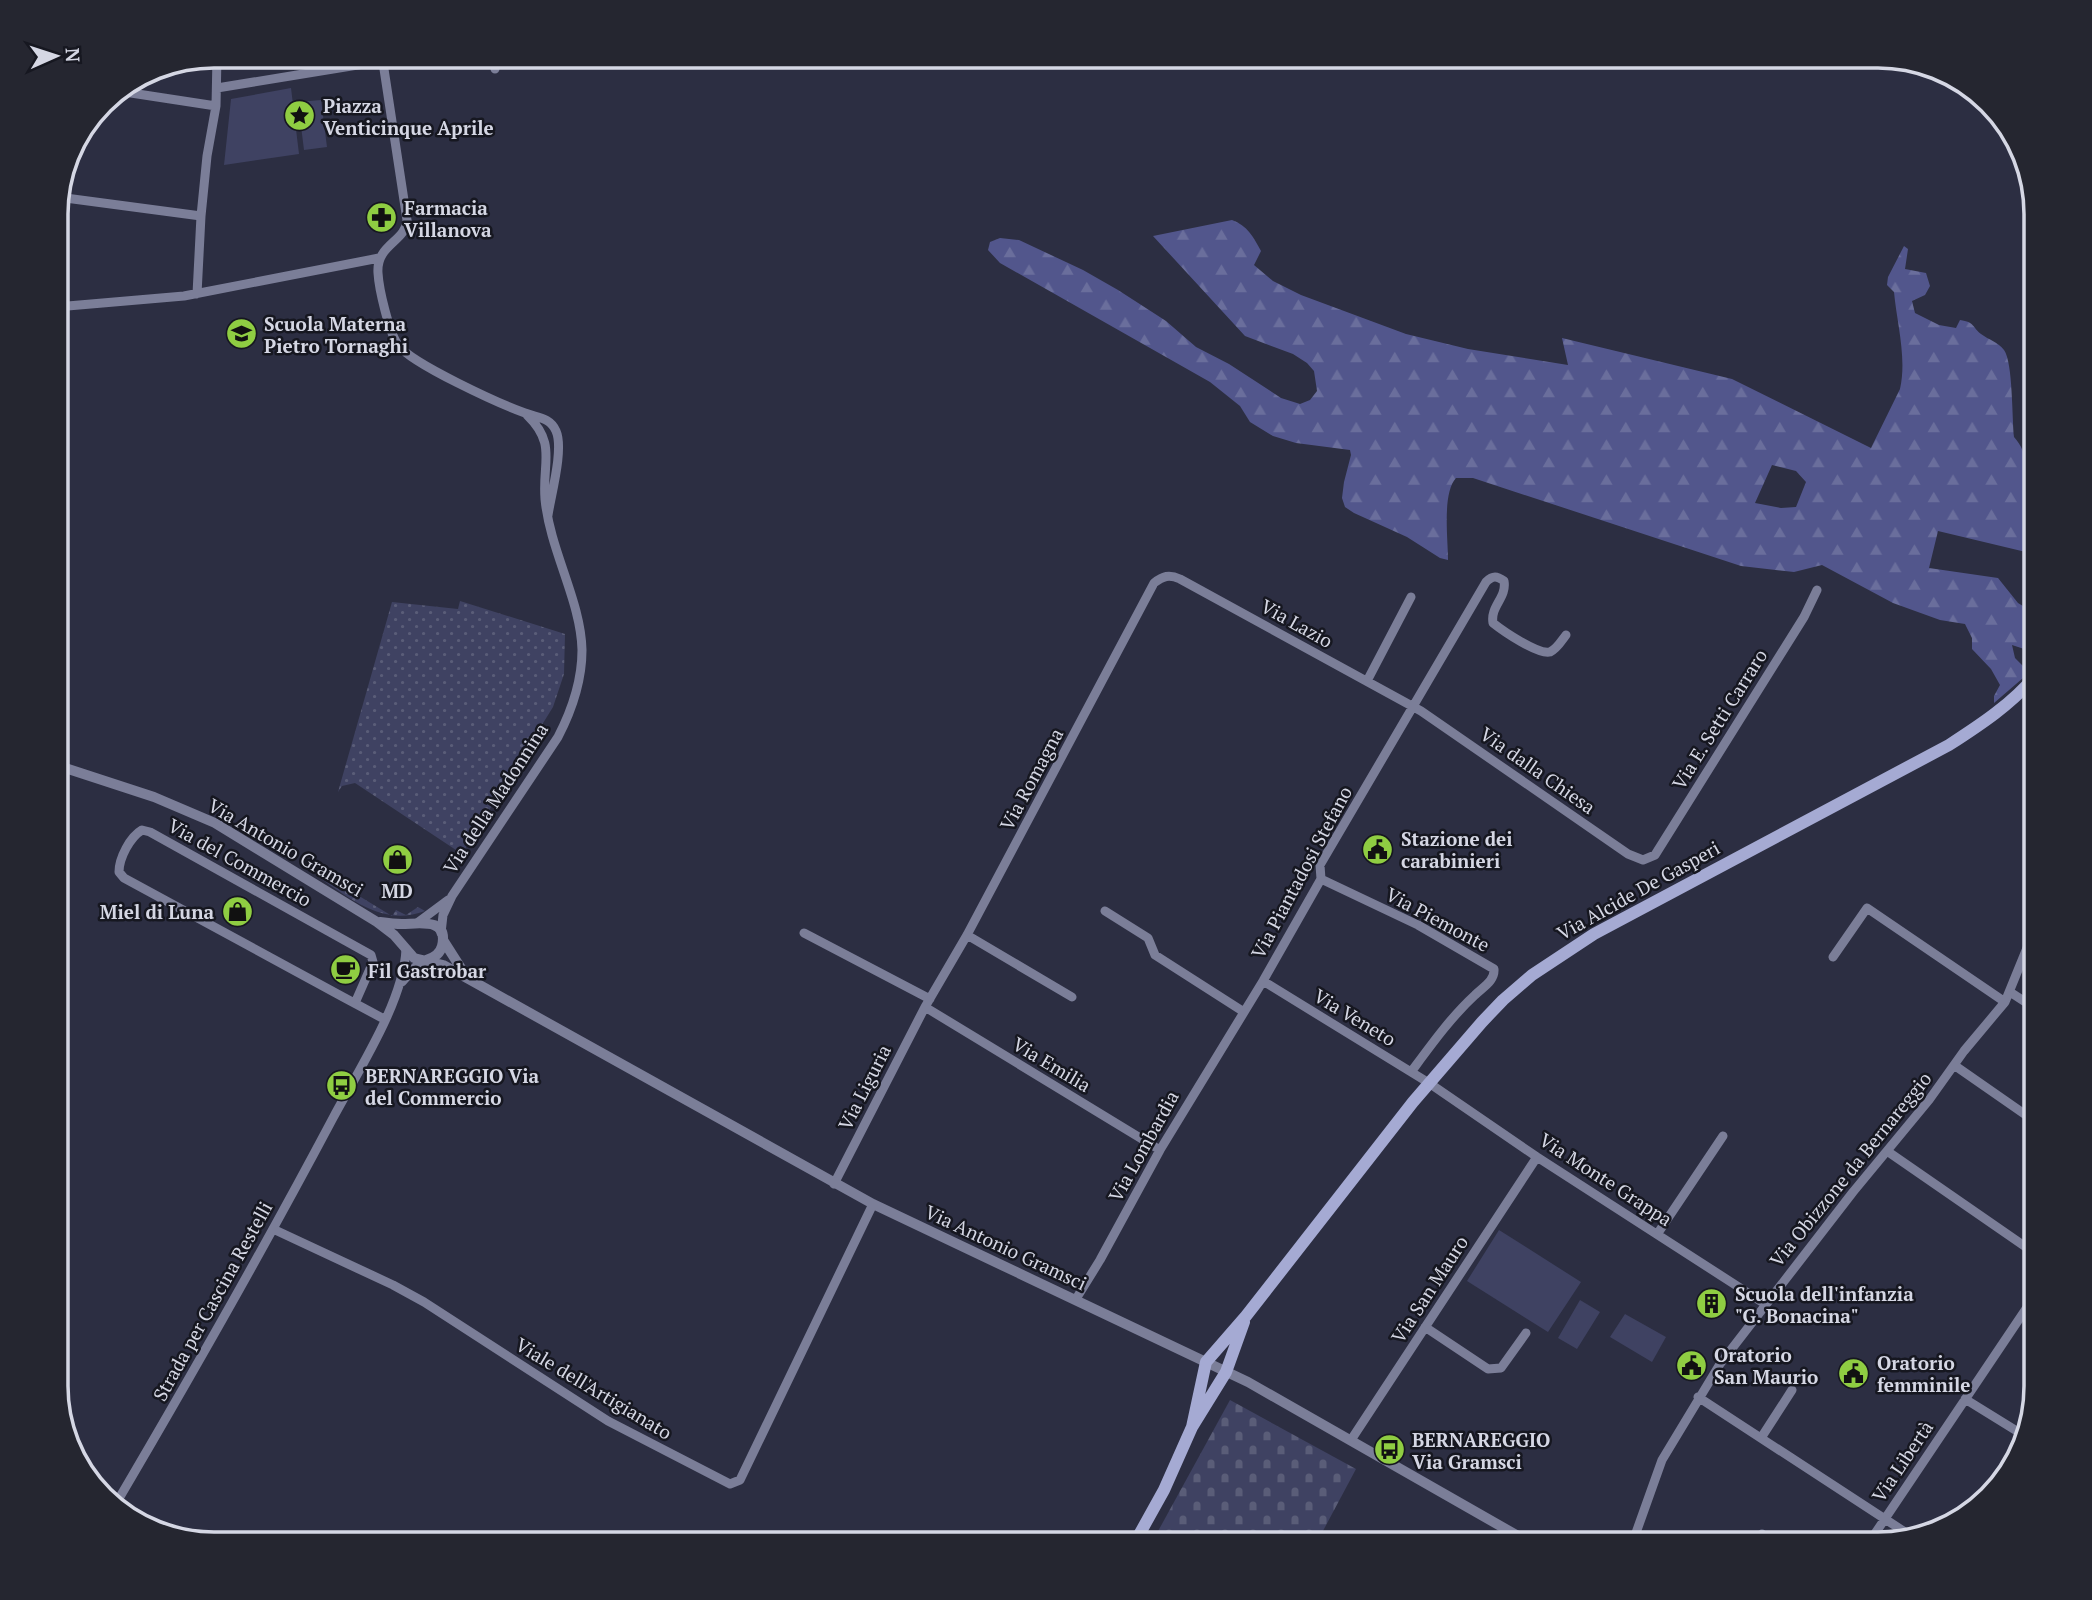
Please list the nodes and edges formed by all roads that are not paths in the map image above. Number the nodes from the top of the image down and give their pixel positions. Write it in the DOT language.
graph roads {
  1 [pos="217,68"];
  2 [pos="331,68"];
  3 [pos="383,68"];
  4 [pos="217,88"];
  5 [pos="133,93"];
  6 [pos="216,106"];
  7 [pos="70,199"];
  8 [pos="201,216"];
  9 [pos="379,258"];
  10 [pos="197,294"];
  11 [pos="69,306"];
  12 [pos="1163,576"];
  13 [pos="1817,590"];
  14 [pos="1410,597"];
  15 [pos="1566,635"];
  16 [pos="1367,681"];
  17 [pos="2024,689"];
  18 [pos="1413,707"];
  19 [pos="69,769"];
  20 [pos="1643,860"];
  21 [pos="1321,879"];
  22 [pos="452,896"];
  23 [pos="1105,911"];
  24 [pos="377,922"];
  25 [pos="417,923"];
  26 [pos="804,933"];
  27 [pos="967,935"];
  28 [pos="442,937"];
  29 [pos="406,949"];
  30 [pos="1833,957"];
  31 [pos="2024,958"];
  32 [pos="426,960"];
  33 [pos="467,978"];
  34 [pos="1263,981"];
  35 [pos="401,983"];
  36 [pos="2011,992"];
  37 [pos="1072,997"];
  38 [pos="2024,1001"];
  39 [pos="2005,1002"];
  40 [pos="355,1003"];
  41 [pos="928,1003"];
  42 [pos="1244,1012"];
  43 [pos="384,1019"];
  44 [pos="1954,1065"];
  45 [pos="1411,1072"];
  46 [pos="1429,1083"];
  47 [pos="2024,1114"];
  48 [pos="1723,1136"];
  49 [pos="1160,1150"];
  50 [pos="1887,1151"];
  51 [pos="1537,1157"];
  52 [pos="834,1184"];
  53 [pos="873,1204"];
  54 [pos="273,1230"];
  55 [pos="1658,1233"];
  56 [pos="2024,1246"];
  57 [pos="1076,1299"];
  58 [pos="1765,1304"];
  59 [pos="2024,1312"];
  60 [pos="1246,1316"];
  61 [pos="1425,1327"];
  62 [pos="1525,1333"];
  63 [pos="1206,1362"];
  64 [pos="1226,1371"];
  65 [pos="1792,1390"];
  66 [pos="1698,1397"];
  67 [pos="1965,1399"];
  68 [pos="1192,1427"];
  69 [pos="2016,1431"];
  70 [pos="1761,1438"];
  71 [pos="1351,1440"];
  72 [pos="120,1497"];
  73 [pos="1884,1518"];
  74 [pos="1901,1529"];
  75 [pos="1141,1532"];
  76 [pos="1511,1532"];
  77 [pos="1636,1532"];
  78 [pos="1875,1532"];
  1 -- 4 [label="street"];
  2 -- 4 [label="street"];
  3 -- 9 [label="street"];
  4 -- 6 [label="street"];
  5 -- 6 [label="street"];
  6 -- 8 [label="street"];
  7 -- 8 [label="street"];
  8 -- 10 [label="street"];
  9 -- 10 [label="street"];
  9 -- 22 [label="street, Via della Madonnina"];
  10 -- 11 [label="street"];
  12 -- 16 [label="street, Via Lazio"];
  12 -- 27 [label="street, Via Romagna"];
  13 -- 20 [label="street, Via E. Setti Carraro"];
  14 -- 16 [label="street"];
  15 -- 18 [label="street, Via Piantadosi Stefano"];
  16 -- 18 [label="street, Via Lazio"];
  17 -- 46 [label="main road, Via Alcide De Gasperi"];
  18 -- 20 [label="street, Via dalla Chiesa"];
  18 -- 21 [label="street, Via Piantadosi Stefano"];
  19 -- 24 [label="street, Via Antonio Gramsci"];
  21 -- 34 [label="street, Via Piantadosi Stefano"];
  21 -- 45 [label="street, Via Piemonte"];
  22 -- 25 [label="street, Via della Madonnina"];
  22 -- 28 [label="street, Via della Madonnina"];
  23 -- 42 [label="street"];
  24 -- 25 [label="street"];
  24 -- 29 [label="street, Via Antonio Gramsci"];
  25 -- 28 [label="street"];
  25 -- 29 [label="street"];
  26 -- 41 [label="street"];
  27 -- 37 [label="street"];
  27 -- 41 [label="street, Via Romagna"];
  28 -- 32 [label="street"];
  28 -- 33 [label="street, Via Antonio Gramsci"];
  29 -- 32 [label="street"];
  29 -- 35 [label="street"];
  30 -- 39 [label="street"];
  31 -- 36 [label="street, Via Obizzone da Bernareggio"];
  32 -- 33 [label="street, Via Antonio Gramsci"];
  32 -- 35 [label="street"];
  33 -- 52 [label="street, Via Antonio Gramsci"];
  34 -- 42 [label="street, Via Lombardia"];
  34 -- 45 [label="street, Via Veneto"];
  35 -- 43 [label="street"];
  36 -- 38 [label="street"];
  36 -- 39 [label="street, Via Obizzone da Bernareggio"];
  39 -- 44 [label="street, Via Obizzone da Bernareggio"];
  40 -- 40 [label="street, Via del Commercio"];
  40 -- 43 [label="street, Via del Commercio"];
  41 -- 49 [label="street, Via Emilia"];
  41 -- 52 [label="street, Via Liguria"];
  42 -- 49 [label="street, Via Lombardia"];
  43 -- 54 [label="street, Strada per Cascina Restelli"];
  44 -- 47 [label="street"];
  44 -- 50 [label="street, Via Obizzone da Bernareggio"];
  45 -- 46 [label="street, Via Veneto"];
  46 -- 51 [label="street, Via Monte Grappa"];
  46 -- 60 [label="main road, Via Alcide De Gasperi"];
  48 -- 55 [label="street"];
  49 -- 57 [label="street, Via Lombardia"];
  50 -- 56 [label="street"];
  50 -- 58 [label="street, Via Obizzone da Bernareggio"];
  51 -- 55 [label="street, Via Monte Grappa"];
  51 -- 61 [label="street, Via San Mauro"];
  52 -- 53 [label="street, Via Antonio Gramsci"];
  53 -- 54 [label="street, Viale dell'Artigianato"];
  53 -- 57 [label="street, Via Antonio Gramsci"];
  54 -- 72 [label="street, Strada per Cascina Restelli"];
  55 -- 58 [label="street, Via Monte Grappa"];
  57 -- 63 [label="street, Via Antonio Gramsci"];
  58 -- 66 [label="street, Via Obizzone da Bernareggio"];
  59 -- 67 [label="street, Via Libertà"];
  60 -- 63 [label="main road, Via Alcide De Gasperi"];
  60 -- 64 [label="main road, Via Alcide De Gasperi"];
  61 -- 62 [label="street"];
  61 -- 71 [label="street, Via San Mauro"];
  63 -- 64 [label="street, Via Antonio Gramsci"];
  63 -- 68 [label="main road"];
  64 -- 68 [label="main road, Via Alcide De Gasperi"];
  64 -- 71 [label="street, Via Antonio Gramsci"];
  65 -- 70 [label="street"];
  66 -- 70 [label="street"];
  66 -- 77 [label="street, Via Obizzone da Bernareggio"];
  67 -- 69 [label="street"];
  67 -- 73 [label="street, Via Libertà"];
  68 -- 75 [label="main road"];
  70 -- 73 [label="street"];
  71 -- 76 [label="street, Via Antonio Gramsci"];
  73 -- 74 [label="street"];
  73 -- 78 [label="street, Via Libertà"];
}
